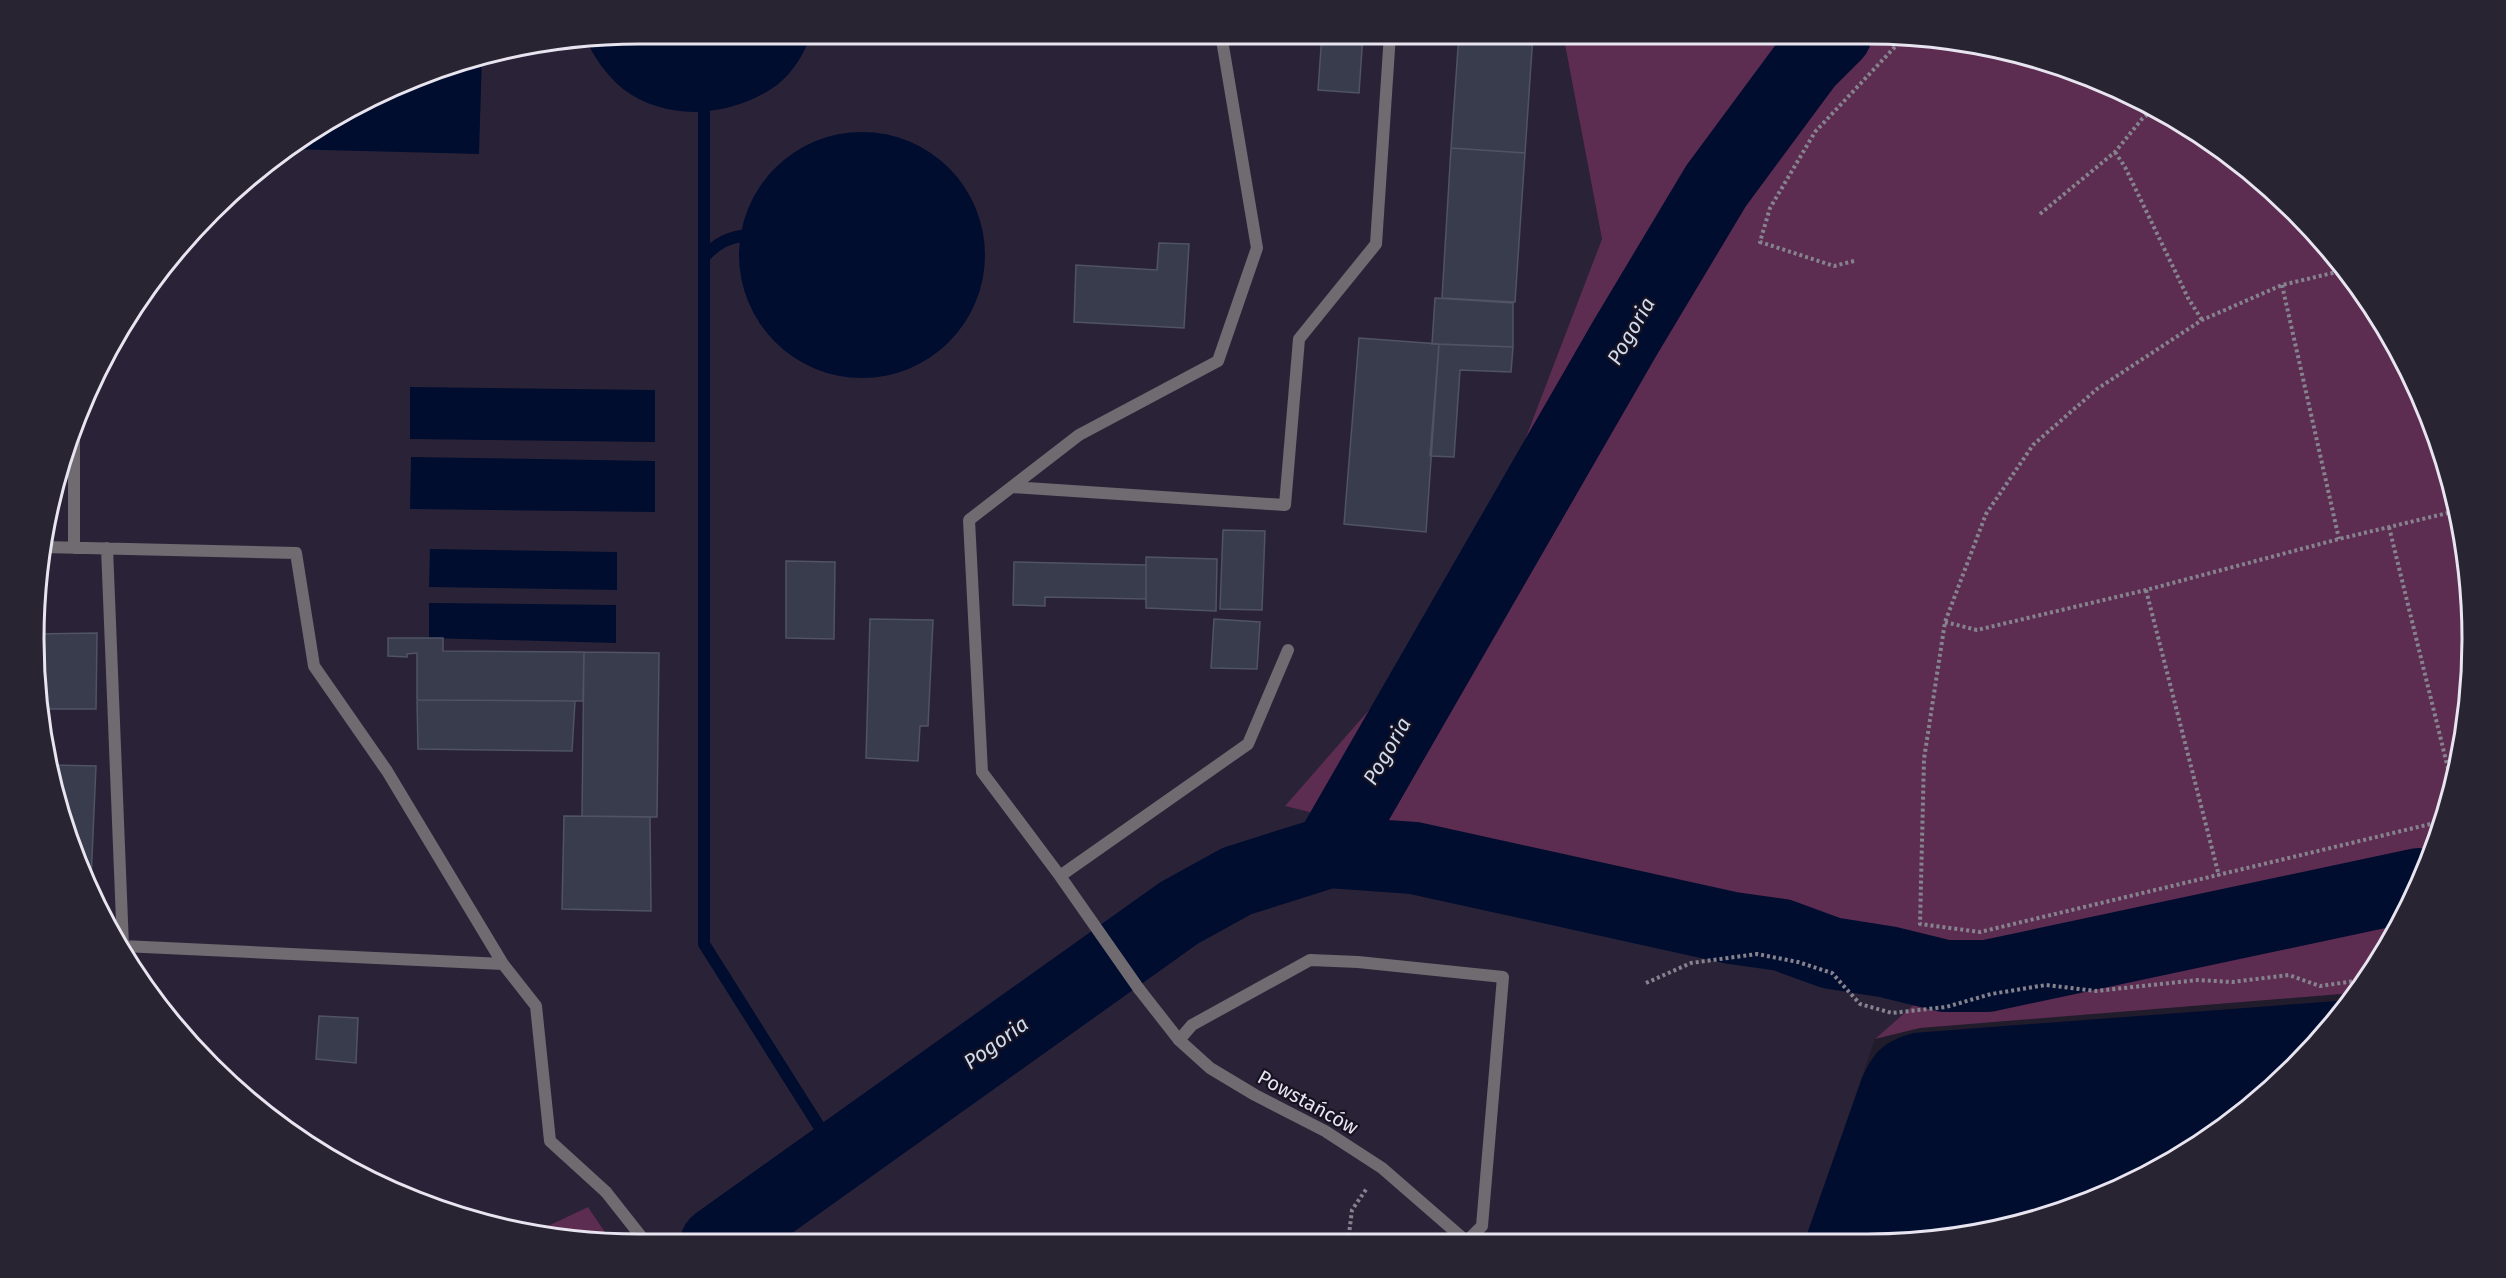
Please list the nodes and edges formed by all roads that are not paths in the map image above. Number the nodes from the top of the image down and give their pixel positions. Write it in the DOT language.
graph roads {
  1 [pos="1223,44"];
  2 [pos="1389,44"];
  3 [pos="74,451"];
  4 [pos="1012,487"];
  5 [pos="51,547"];
  6 [pos="74,548"];
  7 [pos="107,548"];
  8 [pos="1288,650"];
  9 [pos="1060,876"];
  10 [pos="122,936"];
  11 [pos="131,949"];
  12 [pos="503,964"];
  13 [pos="1179,1040"];
  14 [pos="639,1234"];
  15 [pos="1459,1234"];
  16 [pos="1474,1234"];
  1 -- 4 [label="street"];
  2 -- 4 [label="street"];
  3 -- 6 [label="street"];
  4 -- 9 [label="street, Powstańców"];
  5 -- 6 [label="street"];
  6 -- 7 [label="street"];
  7 -- 10 [label="street"];
  7 -- 12 [label="street"];
  8 -- 9 [label="street"];
  9 -- 13 [label="street, Powstańców"];
  11 -- 12 [label="street"];
  12 -- 14 [label="street"];
  13 -- 15 [label="street, Powstańców"];
  13 -- 16 [label="street"];
}
